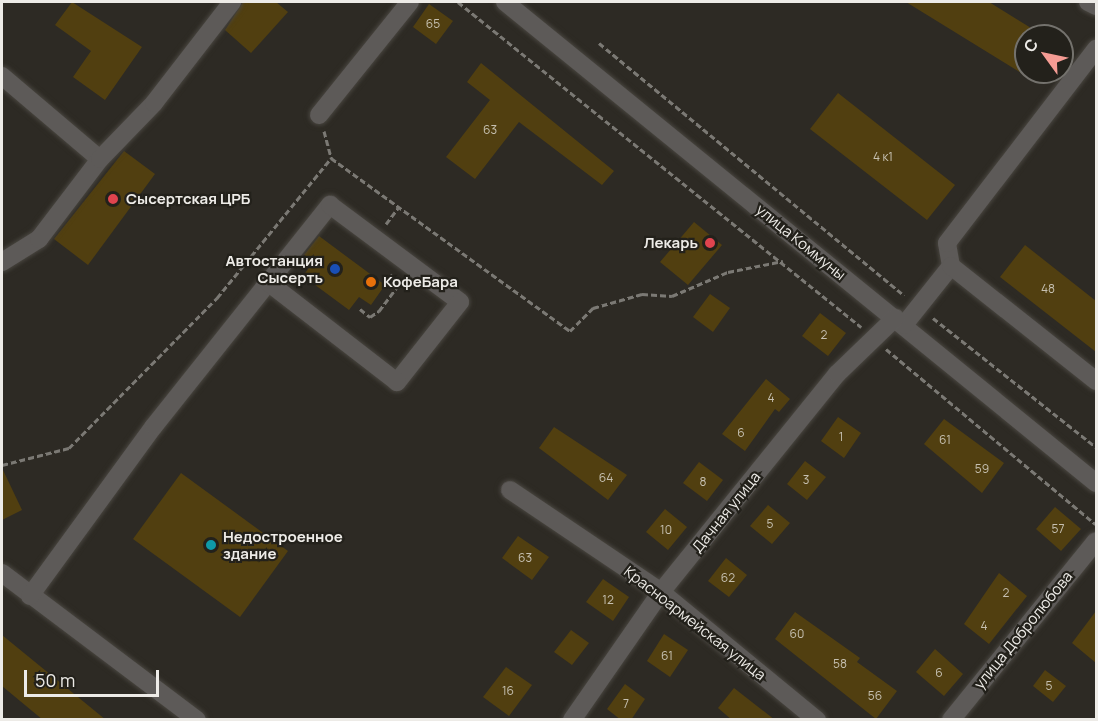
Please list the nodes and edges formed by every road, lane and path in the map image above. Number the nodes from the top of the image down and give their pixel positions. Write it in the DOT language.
graph roads {
  1 [pos="232,2"];
  2 [pos="410,2"];
  3 [pos="458,2"];
  4 [pos="505,2"];
  5 [pos="1088,2"];
  6 [pos="1096,6"];
  7 [pos="599,43"];
  8 [pos="1093,60"];
  9 [pos="2,76"];
  10 [pos="319,115"];
  11 [pos="100,159"];
  12 [pos="331,159"];
  13 [pos="783,261"];
  14 [pos="2,262"];
  15 [pos="951,266"];
  16 [pos="387,271"];
  17 [pos="269,283"];
  18 [pos="919,307"];
  19 [pos="360,309"];
  20 [pos="899,322"];
  21 [pos="875,339"];
  22 [pos="1096,381"];
  23 [pos="1096,447"];
  24 [pos="2,465"];
  25 [pos="1096,483"];
  26 [pos="510,490"];
  27 [pos="1096,525"];
  28 [pos="1096,541"];
  29 [pos="2,573"];
  30 [pos="661,592"];
  31 [pos="30,596"];
  32 [pos="197,720"];
  33 [pos="572,720"];
  34 [pos="817,720"];
  35 [pos="951,720"];
  1 -- 11 [label="street"];
  2 -- 10 [label="street"];
  3 -- 13 [label="path"];
  4 -- 20 [label="street, улица Коммуны"];
  5 -- 6 [label="street"];
  7 -- 18 [label="path"];
  8 -- 15 [label="street"];
  9 -- 11 [label="street"];
  10 -- 12 [label="path"];
  11 -- 14 [label="street"];
  12 -- 13 [label="path"];
  12 -- 24 [label="path"];
  13 -- 21 [label="path"];
  15 -- 18 [label="street, Дачная улица"];
  15 -- 22 [label="street"];
  16 -- 19 [label="path"];
  17 -- 17 [label="street"];
  17 -- 31 [label="street"];
  18 -- 20 [label="street, Дачная улица"];
  18 -- 23 [label="path"];
  20 -- 21 [label="street, Дачная улица"];
  20 -- 25 [label="street, улица Коммуны"];
  21 -- 27 [label="path"];
  21 -- 30 [label="street, Дачная улица"];
  26 -- 30 [label="street, Красноармейская улица"];
  28 -- 35 [label="street, улица Добролюбова"];
  29 -- 31 [label="street"];
  30 -- 33 [label="street, Дачная улица"];
  30 -- 34 [label="street, Красноармейская улица"];
  31 -- 32 [label="street"];
}
